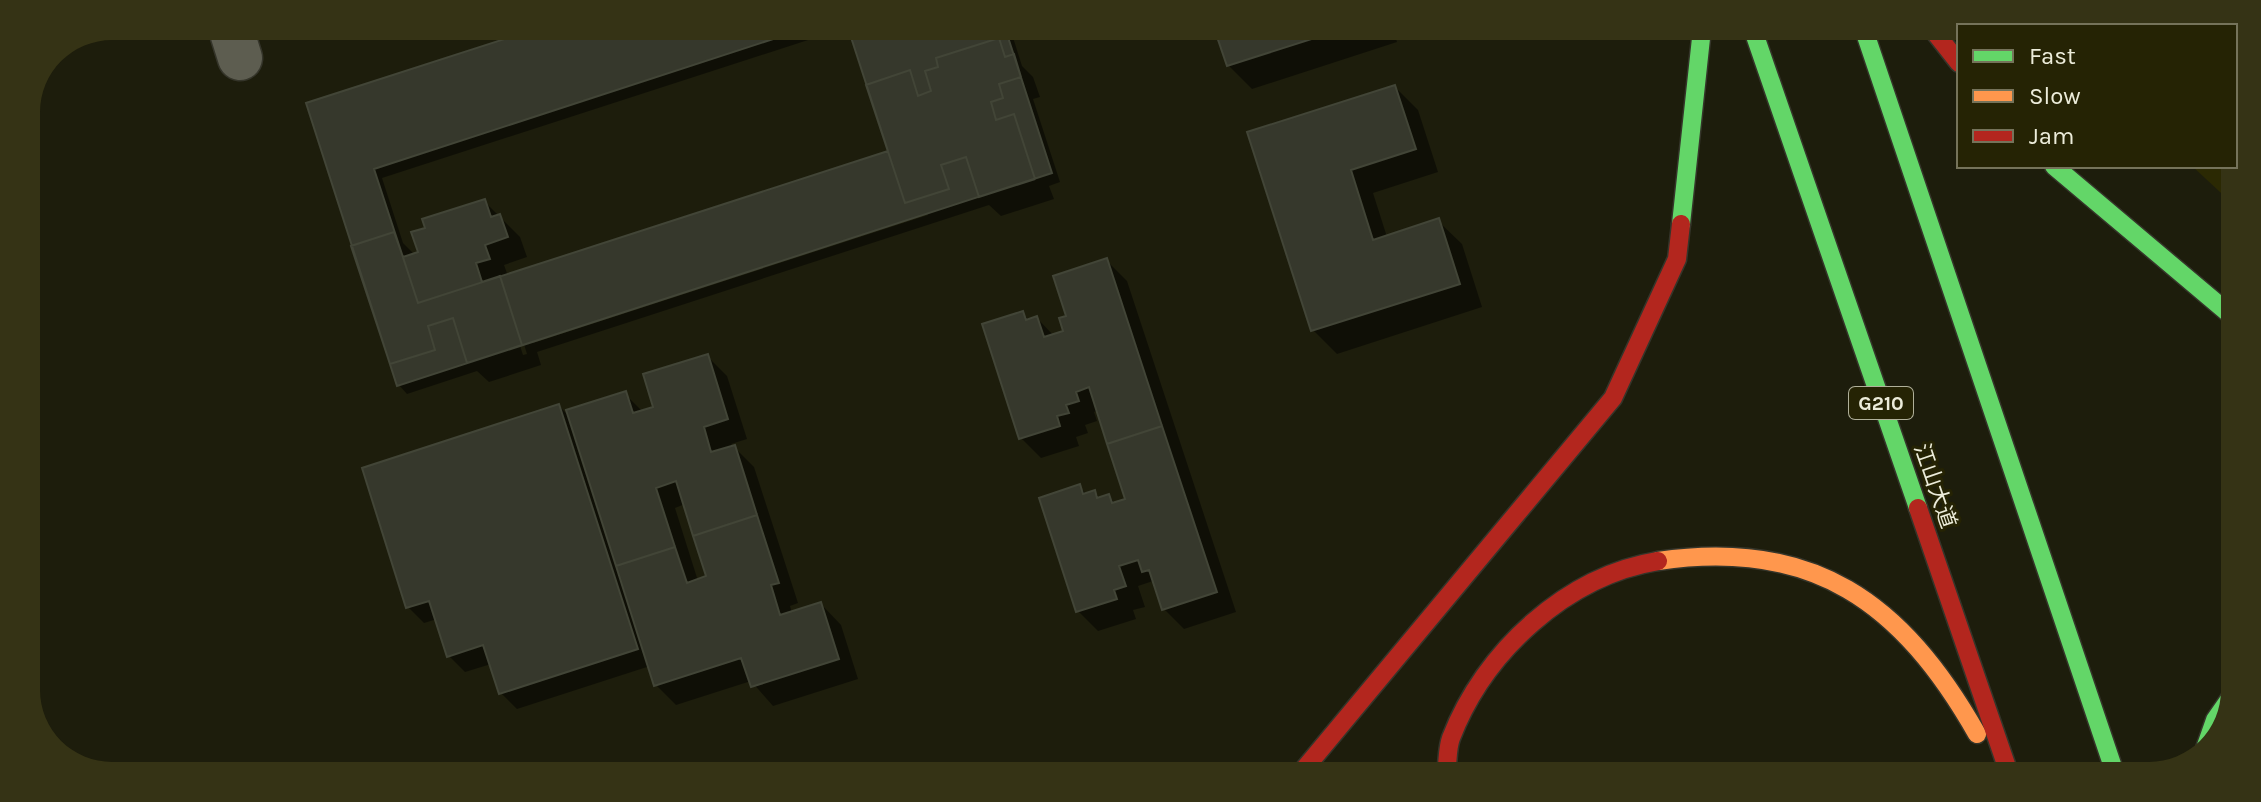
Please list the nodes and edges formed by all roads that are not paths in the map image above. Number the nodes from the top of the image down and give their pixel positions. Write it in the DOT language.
graph roads {
  1 [pos="1701,40"];
  2 [pos="1756,40"];
  3 [pos="1867,40"];
  4 [pos="1941,40"];
  5 [pos="1957,60"];
  6 [pos="2056,168"];
  7 [pos="2221,307"];
  8 [pos="1310,762"];
  9 [pos="1447,762"];
  10 [pos="1991,762"];
  11 [pos="2005,762"];
  12 [pos="2111,762"];
  1 -- 8 [label="highway"];
  2 -- 11 [label="highway, 江山大道 / G210"];
  3 -- 12 [label="highway"];
  4 -- 5 [label="highway"];
  6 -- 7 [label="highway"];
  9 -- 10 [label="highway"];
}
